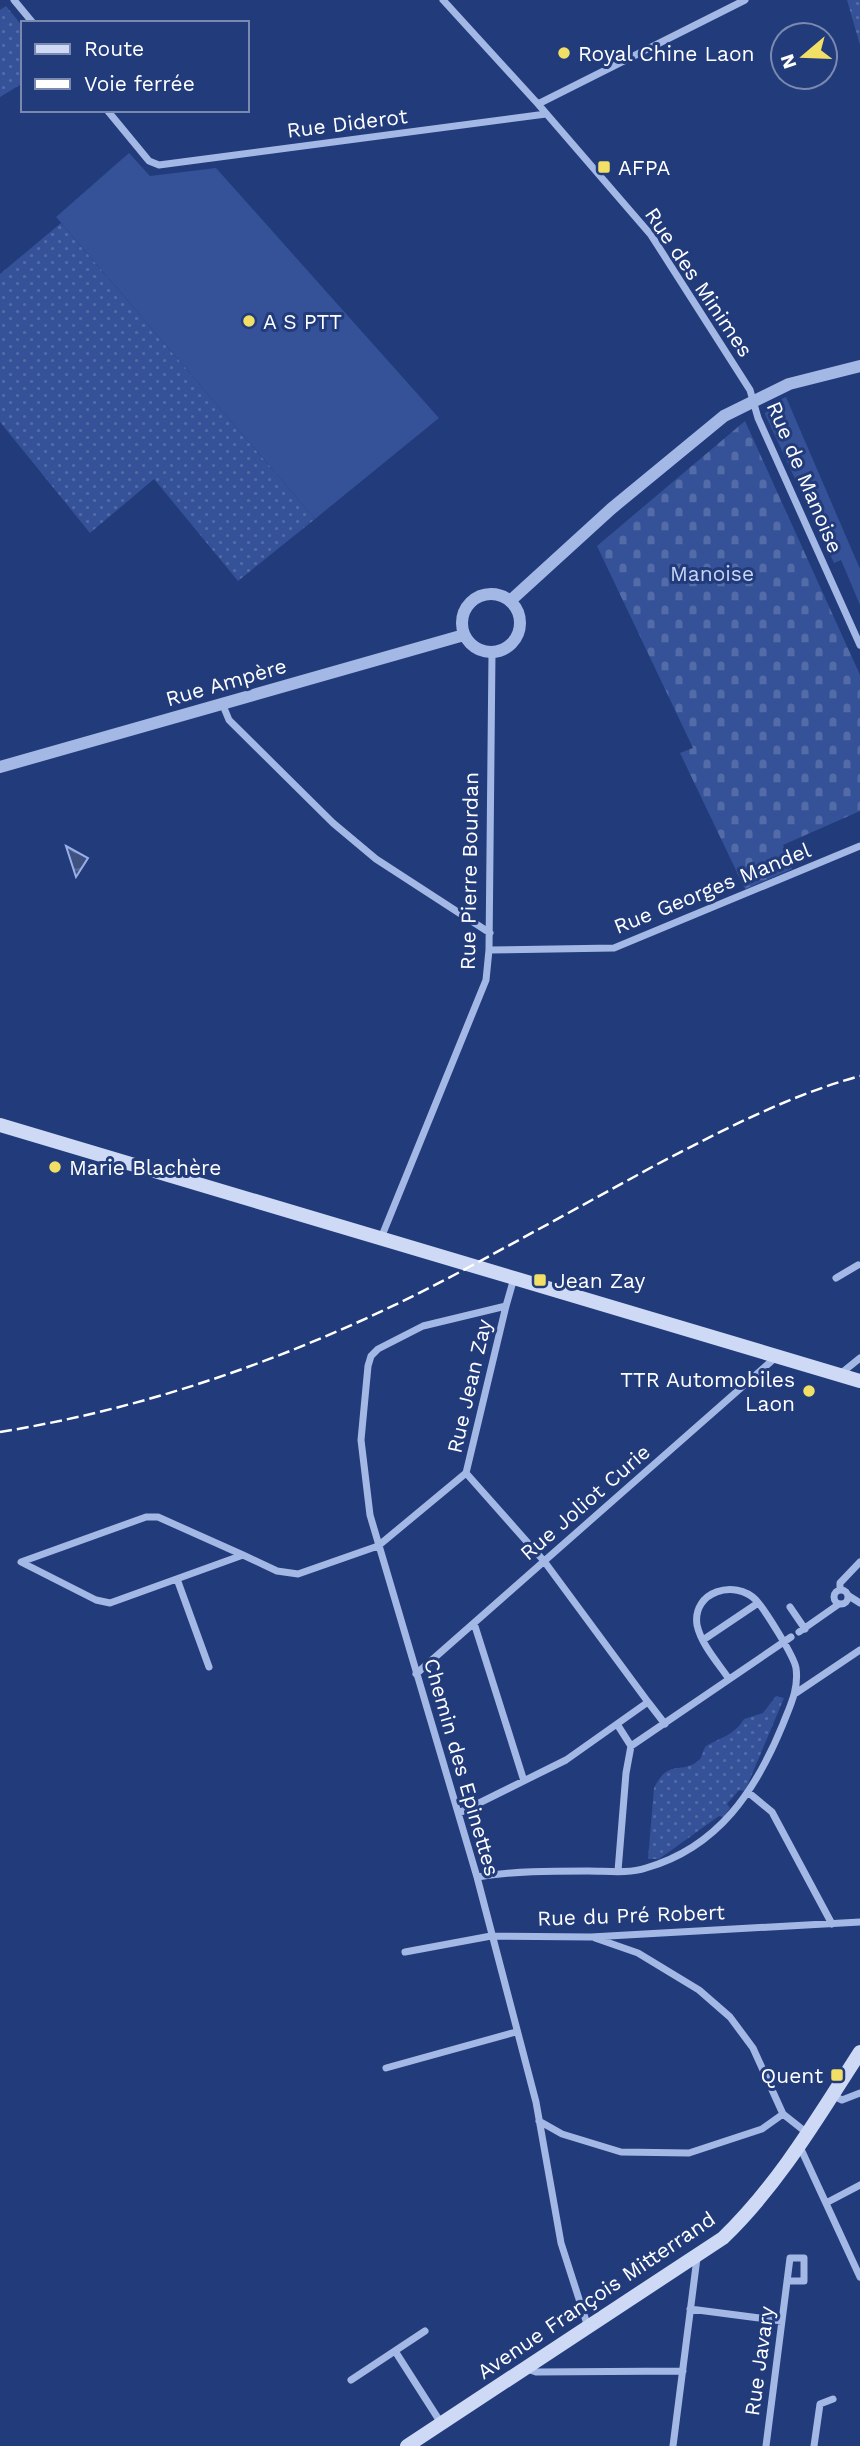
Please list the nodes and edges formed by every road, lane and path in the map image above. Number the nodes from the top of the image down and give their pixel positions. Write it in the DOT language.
graph roads {
  1 [pos="14,0"];
  2 [pos="443,0"];
  3 [pos="745,0"];
  4 [pos="31,21"];
  5 [pos="538,104"];
  6 [pos="109,112"];
  7 [pos="546,114"];
  8 [pos="860,366"];
  9 [pos="753,400"];
  10 [pos="510,601"];
  11 [pos="464,635"];
  12 [pos="860,645"];
  13 [pos="492,653"];
  14 [pos="222,703"];
  15 [pos="0,767"];
  16 [pos="860,846"];
  17 [pos="489,933"];
  18 [pos="489,950"];
  19 [pos="0,1125"];
  20 [pos="382,1238"];
  21 [pos="859,1265"];
  22 [pos="836,1278"];
  23 [pos="514,1279"];
  24 [pos="506,1306"];
  25 [pos="777,1357"];
  26 [pos="860,1358"];
  27 [pos="839,1375"];
  28 [pos="860,1381"];
  29 [pos="466,1473"];
  30 [pos="378,1546"];
  31 [pos="243,1555"];
  32 [pos="544,1561"];
  33 [pos="860,1562"];
  34 [pos="177,1579"];
  35 [pos="840,1590"];
  36 [pos="849,1596"];
  37 [pos="758,1603"];
  38 [pos="860,1603"];
  39 [pos="839,1604"];
  40 [pos="790,1607"];
  41 [pos="474,1623"];
  42 [pos="791,1637"];
  43 [pos="703,1640"];
  44 [pos="783,1643"];
  45 [pos="860,1650"];
  46 [pos="209,1667"];
  47 [pos="416,1674"];
  48 [pos="729,1679"];
  49 [pos="796,1693"];
  50 [pos="649,1702"];
  51 [pos="617,1724"];
  52 [pos="665,1724"];
  53 [pos="631,1746"];
  54 [pos="524,1781"];
  55 [pos="749,1794"];
  56 [pos="459,1813"];
  57 [pos="618,1871"];
  58 [pos="477,1877"];
  59 [pos="860,1922"];
  60 [pos="832,1924"];
  61 [pos="491,1936"];
  62 [pos="591,1937"];
  63 [pos="405,1952"];
  64 [pos="516,2032"];
  65 [pos="860,2052"];
  66 [pos="386,2068"];
  67 [pos="860,2093"];
  68 [pos="832,2095"];
  69 [pos="783,2114"];
  70 [pos="539,2121"];
  71 [pos="803,2139"];
  72 [pos="860,2185"];
  73 [pos="826,2203"];
  74 [pos="696,2258"];
  75 [pos="859,2271"];
  76 [pos="788,2281"];
  77 [pos="690,2309"];
  78 [pos="782,2321"];
  79 [pos="588,2327"];
  80 [pos="425,2331"];
  81 [pos="395,2351"];
  82 [pos="527,2368"];
  83 [pos="683,2371"];
  84 [pos="351,2380"];
  85 [pos="833,2399"];
  86 [pos="442,2424"];
  87 [pos="407,2446"];
  88 [pos="673,2446"];
  89 [pos="766,2446"];
  90 [pos="814,2446"];
  1 -- 4 [label="street"];
  2 -- 5 [label="street, Rue des Minimes"];
  3 -- 5 [label="street"];
  5 -- 7 [label="street, Rue des Minimes"];
  6 -- 7 [label="street, Rue Diderot"];
  7 -- 9 [label="street, Rue des Minimes"];
  8 -- 9 [label="street"];
  9 -- 10 [label="street"];
  9 -- 12 [label="street, Rue de Manoise"];
  10 -- 11 [label="street"];
  10 -- 13 [label="street"];
  11 -- 13 [label="street"];
  11 -- 14 [label="street, Rue Ampère"];
  13 -- 17 [label="street, Rue Pierre Bourdan"];
  14 -- 15 [label="street, Rue Ampère"];
  14 -- 17 [label="street"];
  16 -- 18 [label="street, Rue Georges Mandel"];
  17 -- 18 [label="street, Rue Pierre Bourdan"];
  18 -- 20 [label="street, Rue Pierre Bourdan"];
  19 -- 20 [label="main road"];
  20 -- 23 [label="main road"];
  21 -- 22 [label="street"];
  23 -- 24 [label="street, Rue Jean Zay"];
  23 -- 25 [label="main road"];
  24 -- 29 [label="street, Rue Jean Zay"];
  24 -- 30 [label="street, Chemin des Epinettes"];
  25 -- 27 [label="main road"];
  25 -- 32 [label="street, Rue Joliot Curie"];
  26 -- 27 [label="street"];
  27 -- 28 [label="main road"];
  29 -- 30 [label="street, Rue Jean Zay"];
  29 -- 32 [label="street"];
  30 -- 31 [label="street"];
  30 -- 47 [label="street, Chemin des Epinettes"];
  31 -- 34 [label="street"];
  31 -- 34 [label="street"];
  32 -- 41 [label="street, Rue Joliot Curie"];
  32 -- 50 [label="street"];
  33 -- 35 [label="street"];
  34 -- 46 [label="street"];
  35 -- 36 [label="street"];
  35 -- 39 [label="street"];
  36 -- 38 [label="street"];
  36 -- 39 [label="street"];
  37 -- 43 [label="street"];
  37 -- 43 [label="street"];
  37 -- 44 [label="street"];
  39 -- 40 [label="street"];
  41 -- 47 [label="street, Rue Joliot Curie"];
  41 -- 54 [label="street"];
  42 -- 44 [label="street"];
  43 -- 48 [label="street"];
  44 -- 48 [label="street"];
  44 -- 49 [label="street"];
  45 -- 49 [label="street"];
  47 -- 56 [label="street, Chemin des Epinettes"];
  48 -- 52 [label="street"];
  49 -- 55 [label="street"];
  50 -- 51 [label="street"];
  50 -- 52 [label="street"];
  51 -- 53 [label="street"];
  51 -- 54 [label="street"];
  52 -- 53 [label="street"];
  53 -- 57 [label="street"];
  54 -- 56 [label="street"];
  55 -- 57 [label="street"];
  55 -- 60 [label="street"];
  56 -- 58 [label="street, Chemin des Epinettes"];
  57 -- 58 [label="street"];
  58 -- 61 [label="street, Chemin des Epinettes"];
  59 -- 60 [label="street, Rue du Pré Robert"];
  60 -- 62 [label="street, Rue du Pré Robert"];
  61 -- 62 [label="street, Rue du Pré Robert"];
  61 -- 63 [label="street, Rue du Pré Robert"];
  61 -- 64 [label="street, Chemin des Epinettes"];
  62 -- 69 [label="street"];
  64 -- 66 [label="street"];
  64 -- 70 [label="street, Chemin des Epinettes"];
  65 -- 68 [label="main road, Avenue François Mitterrand"];
  67 -- 68 [label="street"];
  68 -- 71 [label="main road, Avenue François Mitterrand"];
  69 -- 70 [label="street"];
  69 -- 71 [label="street"];
  70 -- 79 [label="street, Chemin des Epinettes"];
  71 -- 73 [label="street"];
  71 -- 74 [label="main road, Avenue François Mitterrand"];
  72 -- 73 [label="street"];
  73 -- 75 [label="street"];
  74 -- 77 [label="street"];
  74 -- 79 [label="main road, Avenue François Mitterrand"];
  76 -- 78 [label="street, Rue Javary"];
  77 -- 78 [label="street"];
  77 -- 83 [label="street"];
  78 -- 89 [label="street, Rue Javary"];
  79 -- 82 [label="main road, Avenue François Mitterrand"];
  80 -- 81 [label="street"];
  81 -- 84 [label="street"];
  81 -- 86 [label="street"];
  82 -- 83 [label="street"];
  82 -- 86 [label="main road, Avenue François Mitterrand"];
  83 -- 88 [label="street"];
  85 -- 90 [label="street"];
  86 -- 87 [label="main road, Avenue François Mitterrand"];
}
